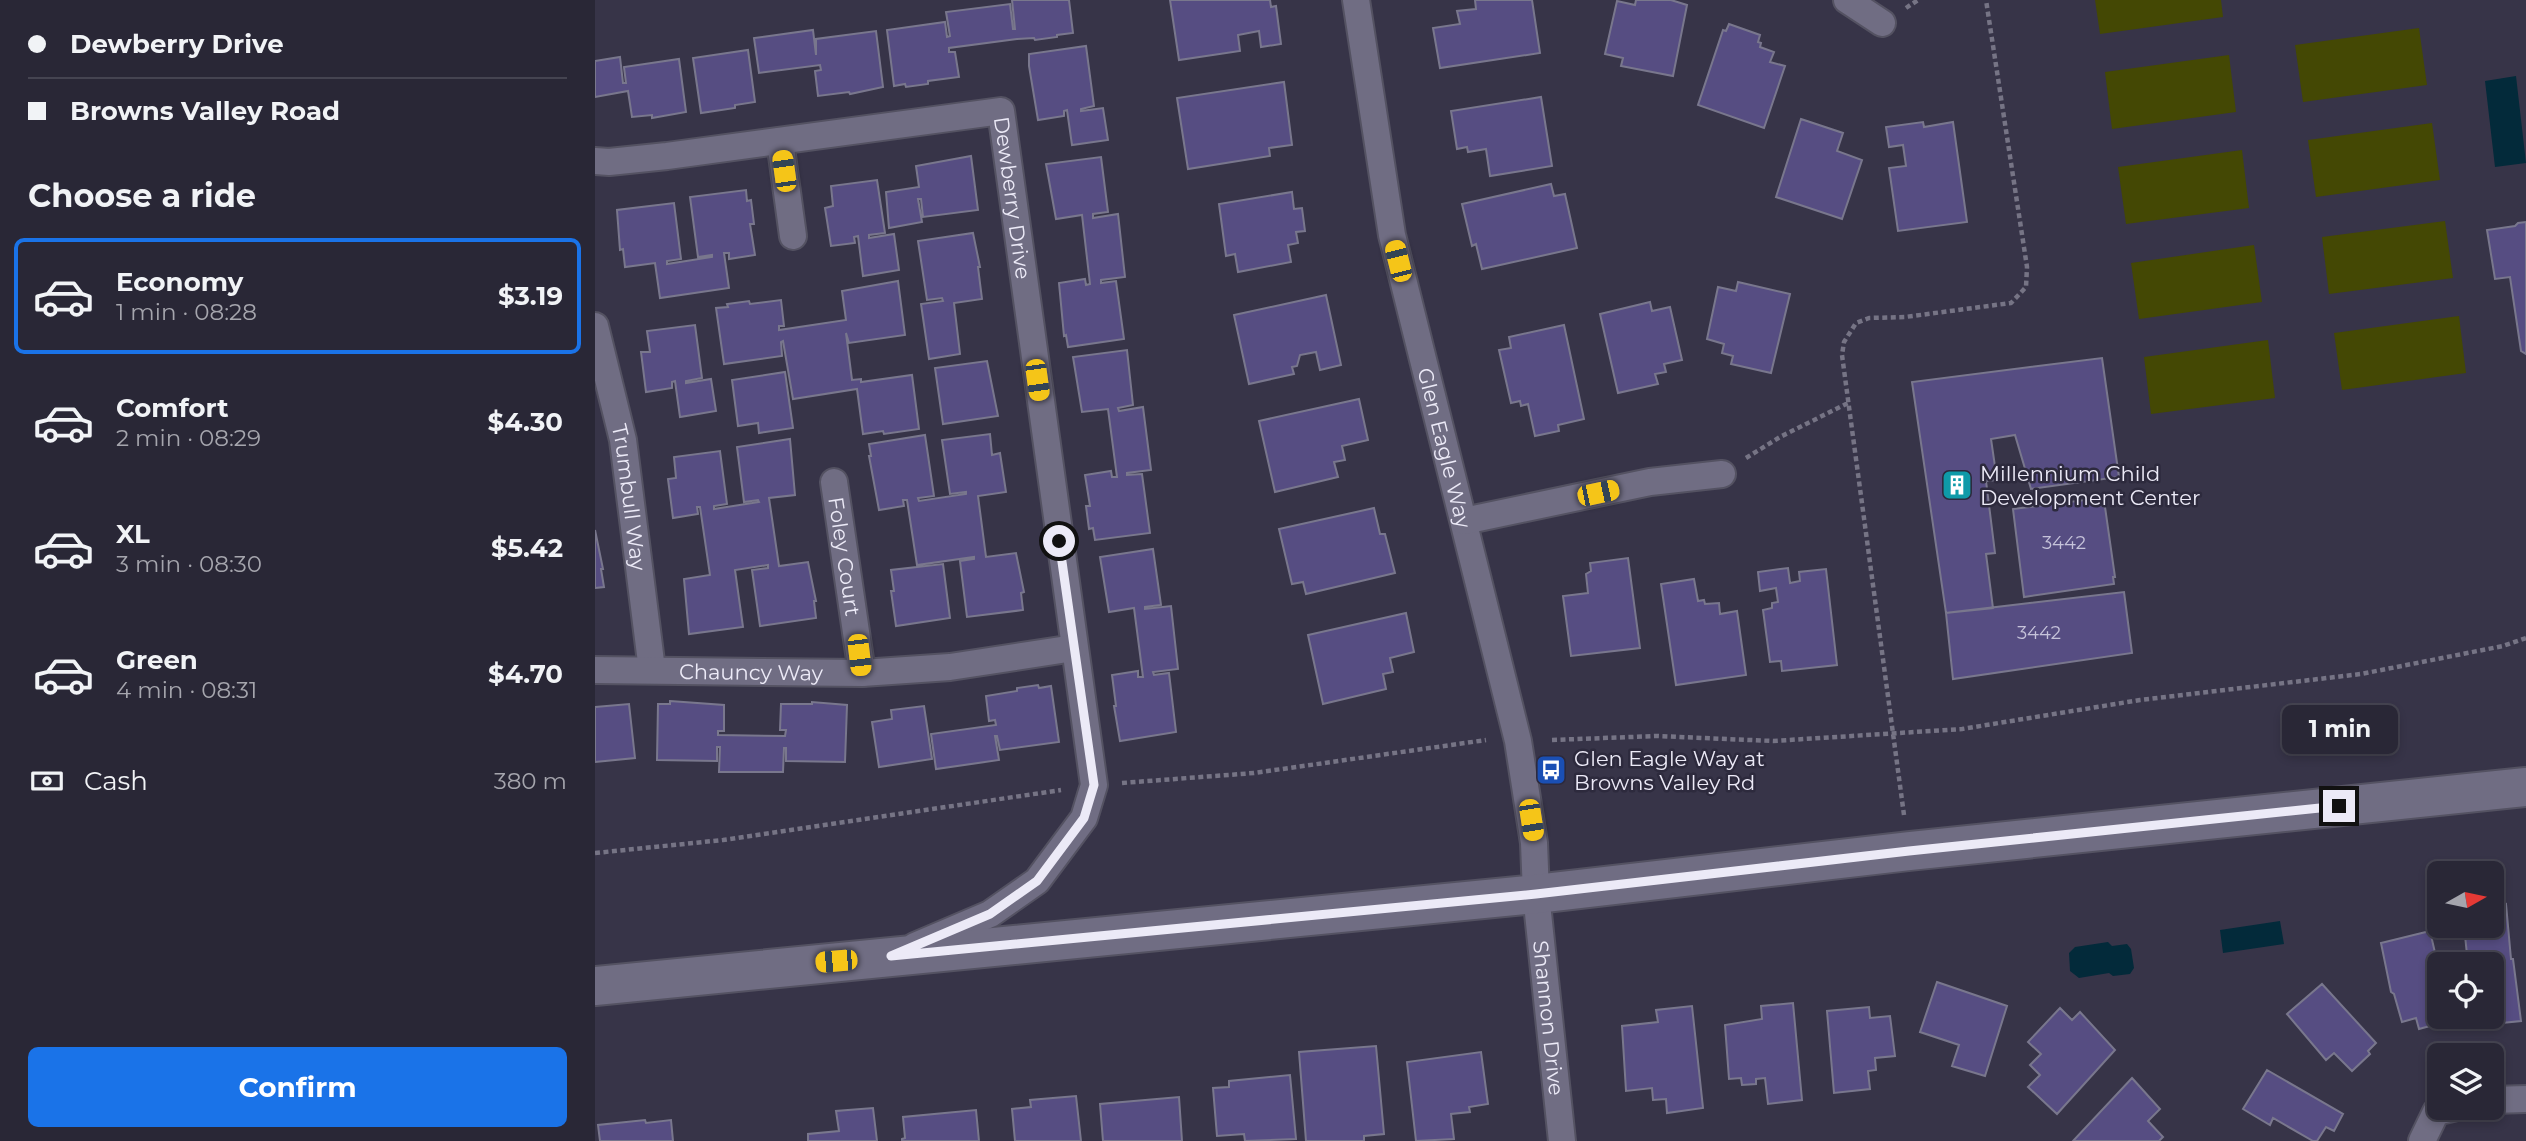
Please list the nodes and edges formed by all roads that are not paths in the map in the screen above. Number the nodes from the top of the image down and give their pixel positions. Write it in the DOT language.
graph roads {
  1 [pos="1356,0"];
  2 [pos="1847,0"];
  3 [pos="1882,23"];
  4 [pos="780,141"];
  5 [pos="595,161"];
  6 [pos="793,236"];
  7 [pos="595,326"];
  8 [pos="1721,474"];
  9 [pos="834,482"];
  10 [pos="1464,521"];
  11 [pos="1074,648"];
  12 [pos="595,670"];
  13 [pos="652,670"];
  14 [pos="862,673"];
  15 [pos="2526,787"];
  16 [pos="1536,894"];
  17 [pos="891,956"];
  18 [pos="595,985"];
  19 [pos="2526,1098"];
  20 [pos="2504,1099"];
  21 [pos="2433,1120"];
  22 [pos="1562,1141"];
  23 [pos="2422,1141"];
  1 -- 10 [label="street, Glen Eagle Way"];
  2 -- 3 [label="street"];
  4 -- 5 [label="street, Dewberry Drive"];
  4 -- 6 [label="street"];
  4 -- 11 [label="street, Dewberry Drive"];
  7 -- 13 [label="street, Trumbull Way"];
  8 -- 10 [label="street"];
  9 -- 14 [label="street, Foley Court"];
  10 -- 16 [label="street, Glen Eagle Way"];
  11 -- 14 [label="street, Chauncy Way"];
  11 -- 17 [label="street"];
  12 -- 13 [label="street, Chauncy Way"];
  13 -- 14 [label="street, Chauncy Way"];
  15 -- 16 [label="main road"];
  16 -- 17 [label="main road"];
  16 -- 22 [label="street, Shannon Drive"];
  17 -- 18 [label="main road"];
  19 -- 20 [label="street"];
  21 -- 23 [label="street"];
}
